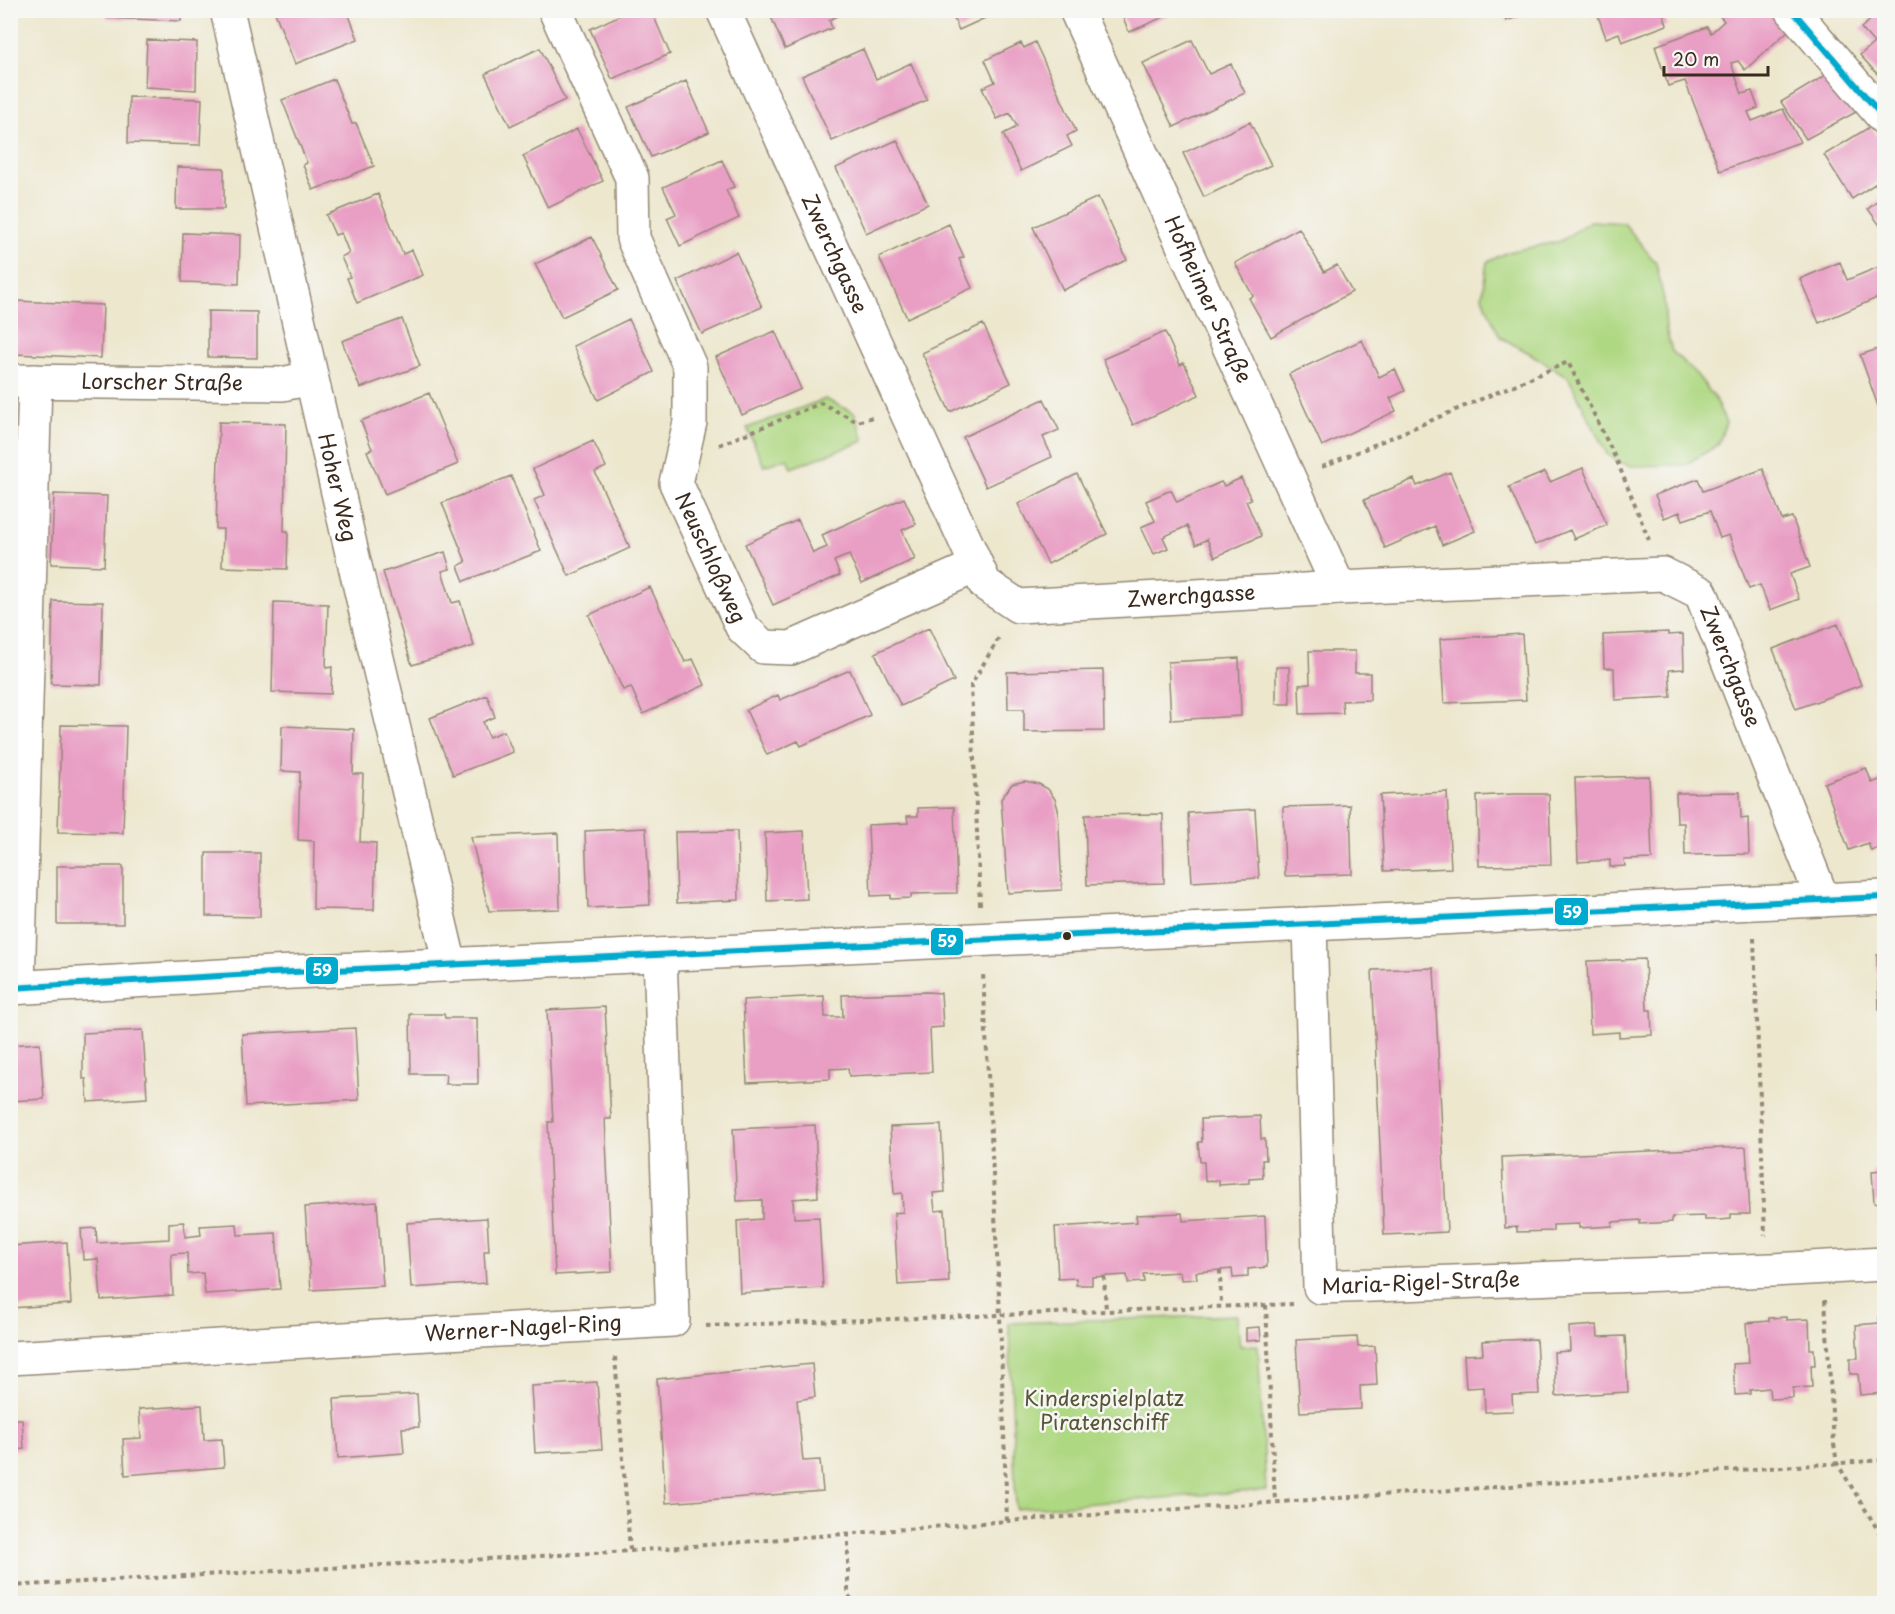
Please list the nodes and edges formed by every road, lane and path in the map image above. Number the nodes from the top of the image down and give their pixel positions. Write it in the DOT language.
graph roads {
  1 [pos="227,10"];
  2 [pos="555,10"];
  3 [pos="723,10"];
  4 [pos="1076,10"];
  5 [pos="1792,10"];
  6 [pos="1884,118"];
  7 [pos="311,378"];
  8 [pos="23,381"];
  9 [pos="904,406"];
  10 [pos="681,460"];
  11 [pos="1290,481"];
  12 [pos="976,566"];
  13 [pos="1663,574"];
  14 [pos="1339,588"];
  15 [pos="1018,606"];
  16 [pos="1884,897"];
  17 [pos="1823,900"];
  18 [pos="1752,904"];
  19 [pos="1310,924"];
  20 [pos="981,939"];
  21 [pos="660,955"];
  22 [pos="450,964"];
  23 [pos="14,987"];
  24 [pos="1884,1264"];
  25 [pos="1823,1267"];
  26 [pos="1220,1270"];
  27 [pos="1766,1270"];
  28 [pos="1104,1276"];
  29 [pos="1320,1287"];
  30 [pos="1266,1305"];
  31 [pos="1221,1306"];
  32 [pos="1106,1311"];
  33 [pos="1000,1315"];
  34 [pos="673,1320"];
  35 [pos="612,1324"];
  36 [pos="10,1358"];
  37 [pos="1884,1460"];
  38 [pos="1837,1463"];
  39 [pos="1275,1502"];
  40 [pos="1008,1521"];
  41 [pos="848,1533"];
  42 [pos="1884,1540"];
  43 [pos="630,1551"];
  44 [pos="10,1586"];
  45 [pos="856,1604"];
  1 -- 7 [label="street, Hoher Weg"];
  2 -- 10 [label="street, Neuschloßweg"];
  3 -- 9 [label="street, Zwerchgasse"];
  4 -- 11 [label="street, Hofheimer Straße"];
  5 -- 6 [label="street"];
  7 -- 8 [label="street, Lorscher Straße"];
  7 -- 22 [label="street, Hoher Weg"];
  8 -- 23 [label="street"];
  9 -- 10 [label="path"];
  9 -- 12 [label="street, Zwerchgasse"];
  10 -- 12 [label="street, Neuschloßweg"];
  11 -- 13 [label="path"];
  11 -- 14 [label="street, Hofheimer Straße"];
  12 -- 15 [label="street, Zwerchgasse"];
  13 -- 14 [label="street, Zwerchgasse"];
  13 -- 17 [label="street, Zwerchgasse"];
  14 -- 15 [label="street, Zwerchgasse"];
  15 -- 20 [label="path"];
  16 -- 17 [label="street"];
  17 -- 18 [label="street"];
  18 -- 19 [label="street"];
  18 -- 27 [label="path"];
  19 -- 20 [label="street"];
  19 -- 29 [label="street, Maria-Rigel-Straße"];
  20 -- 21 [label="street"];
  20 -- 33 [label="path"];
  21 -- 22 [label="street"];
  21 -- 34 [label="street"];
  22 -- 23 [label="street"];
  24 -- 25 [label="street, Maria-Rigel-Straße"];
  25 -- 27 [label="street, Maria-Rigel-Straße"];
  25 -- 38 [label="path"];
  26 -- 31 [label="path"];
  27 -- 29 [label="street, Maria-Rigel-Straße"];
  28 -- 32 [label="path"];
  29 -- 30 [label="path"];
  30 -- 31 [label="path"];
  30 -- 39 [label="path"];
  31 -- 32 [label="path"];
  32 -- 33 [label="path"];
  33 -- 34 [label="path"];
  33 -- 40 [label="path"];
  34 -- 35 [label="street, Werner-Nagel-Ring"];
  35 -- 36 [label="street, Werner-Nagel-Ring"];
  35 -- 43 [label="path"];
  37 -- 38 [label="path"];
  38 -- 39 [label="path"];
  38 -- 42 [label="path"];
  39 -- 40 [label="path"];
  40 -- 41 [label="path"];
  41 -- 43 [label="path"];
  41 -- 45 [label="path"];
  43 -- 44 [label="path"];
}
